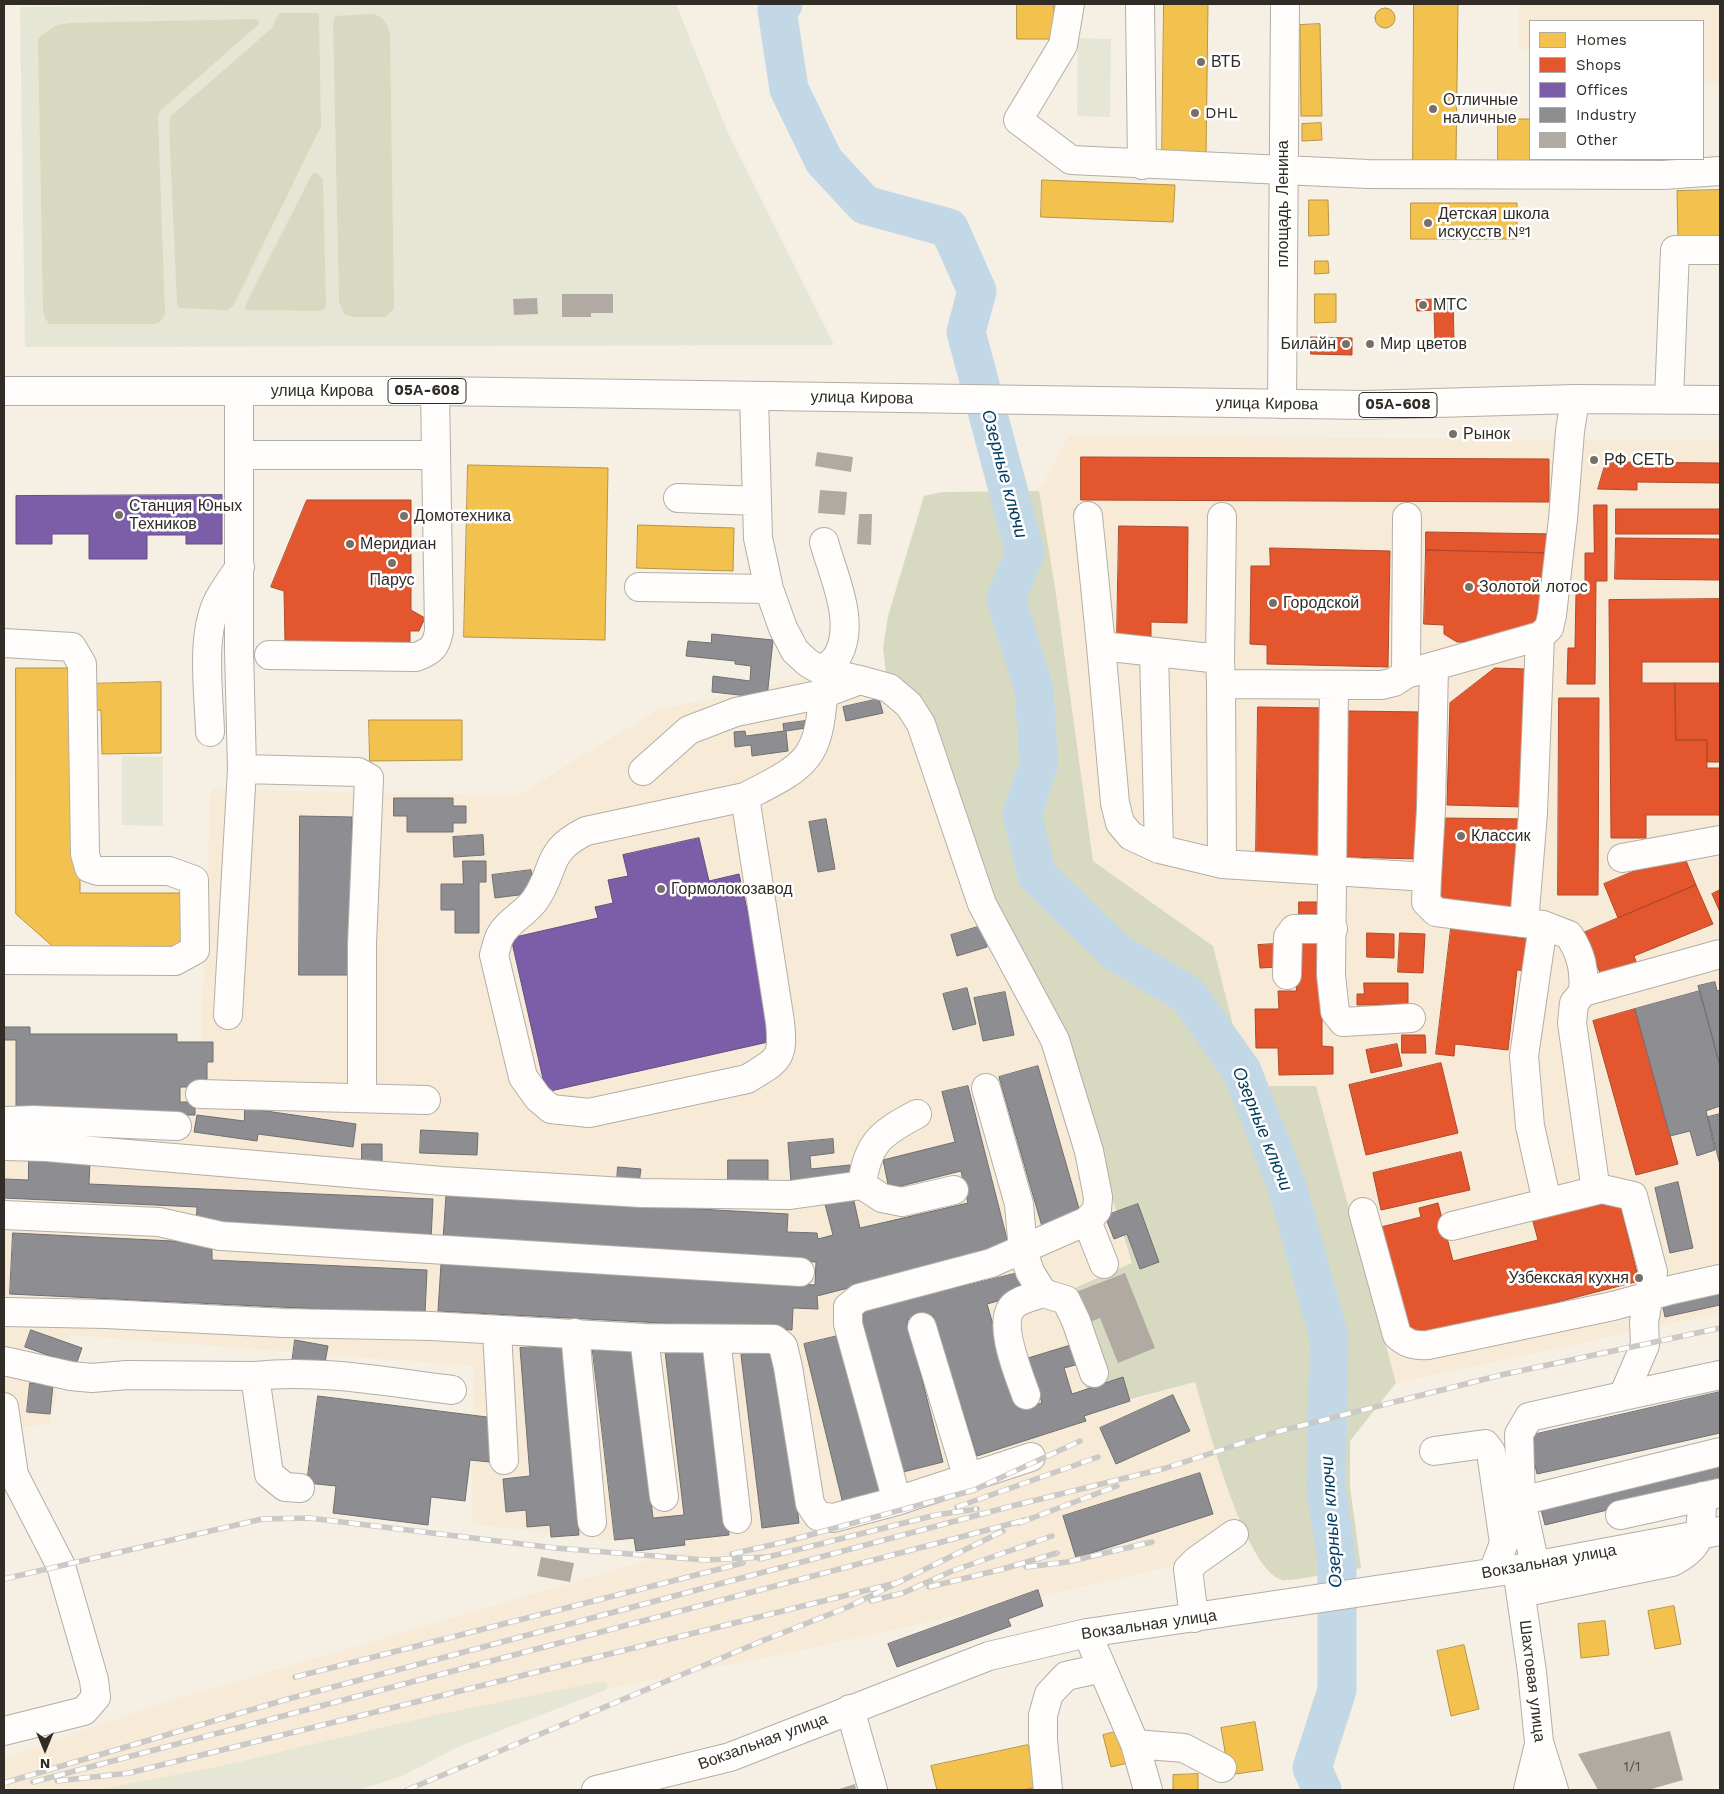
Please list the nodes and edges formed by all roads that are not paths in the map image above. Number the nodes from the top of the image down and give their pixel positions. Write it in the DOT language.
graph roads {
  1 [pos="1070,4"];
  2 [pos="1140,4"];
  3 [pos="1285,4"];
  4 [pos="1142,165"];
  5 [pos="1720,171"];
  6 [pos="1283,172"];
  7 [pos="1720,250"];
  8 [pos="4,390"];
  9 [pos="239,391"];
  10 [pos="435,391"];
  11 [pos="754,397"];
  12 [pos="1575,399"];
  13 [pos="1669,399"];
  14 [pos="1720,400"];
  15 [pos="1282,404"];
  16 [pos="240,455"];
  17 [pos="435,455"];
  18 [pos="678,498"];
  19 [pos="757,501"];
  20 [pos="1088,516"];
  21 [pos="1222,517"];
  22 [pos="1407,518"];
  23 [pos="824,542"];
  24 [pos="240,567"];
  25 [pos="639,587"];
  26 [pos="769,588"];
  27 [pos="1540,636"];
  28 [pos="4,643"];
  29 [pos="1101,646"];
  30 [pos="1154,652"];
  31 [pos="269,655"];
  32 [pos="1434,666"];
  33 [pos="1221,672"];
  34 [pos="1406,674"];
  35 [pos="823,682"];
  36 [pos="1334,686"];
  37 [pos="210,732"];
  38 [pos="242,770"];
  39 [pos="643,771"];
  40 [pos="745,797"];
  41 [pos="1720,840"];
  42 [pos="1159,849"];
  43 [pos="1622,858"];
  44 [pos="1222,864"];
  45 [pos="1333,872"];
  46 [pos="1426,877"];
  47 [pos="1534,924"];
  48 [pos="1333,929"];
  49 [pos="1720,954"];
  50 [pos="4,960"];
  51 [pos="1287,975"];
  52 [pos="1583,992"];
  53 [pos="228,1015"];
  54 [pos="1411,1018"];
  55 [pos="986,1088"];
  56 [pos="200,1094"];
  57 [pos="362,1098"];
  58 [pos="426,1100"];
  59 [pos="917,1114"];
  60 [pos="4,1121"];
  61 [pos="177,1126"];
  62 [pos="4,1146"];
  63 [pos="862,1185"];
  64 [pos="1602,1189"];
  65 [pos="954,1190"];
  66 [pos="1547,1202"];
  67 [pos="1363,1212"];
  68 [pos="4,1215"];
  69 [pos="1087,1221"];
  70 [pos="1452,1226"];
  71 [pos="1023,1251"];
  72 [pos="1104,1264"];
  73 [pos="800,1272"];
  74 [pos="1720,1279"];
  75 [pos="1043,1293"];
  76 [pos="1650,1297"];
  77 [pos="4,1312"];
  78 [pos="922,1327"];
  79 [pos="497,1331"];
  80 [pos="575,1333"];
  81 [pos="644,1338"];
  82 [pos="716,1339"];
  83 [pos="4,1360"];
  84 [pos="1094,1373"];
  85 [pos="1720,1375"];
  86 [pos="255,1376"];
  87 [pos="452,1390"];
  88 [pos="1026,1395"];
  89 [pos="1623,1396"];
  90 [pos="4,1408"];
  91 [pos="1434,1451"];
  92 [pos="1720,1452"];
  93 [pos="1031,1458"];
  94 [pos="504,1460"];
  95 [pos="9,1478"];
  96 [pos="968,1479"];
  97 [pos="300,1488"];
  98 [pos="1712,1494"];
  99 [pos="664,1497"];
  100 [pos="897,1501"];
  101 [pos="1521,1501"];
  102 [pos="1620,1515"];
  103 [pos="737,1519"];
  104 [pos="592,1522"];
  105 [pos="1710,1533"];
  106 [pos="1234,1534"];
  107 [pos="1516,1575"];
  108 [pos="1194,1618"];
  109 [pos="1087,1633"];
  110 [pos="1102,1668"];
  111 [pos="850,1709"];
  112 [pos="4,1731"];
  113 [pos="1539,1742"];
  114 [pos="1135,1744"];
  115 [pos="1222,1768"];
  116 [pos="596,1790"];
  117 [pos="873,1790"];
  118 [pos="1048,1790"];
  119 [pos="1148,1790"];
  120 [pos="1528,1790"];
  121 [pos="1554,1790"];
  1 -- 4 [label="main road"];
  2 -- 4 [label="main road"];
  3 -- 6 [label="main road, площадь Ленина"];
  4 -- 6 [label="main road"];
  5 -- 6 [label="main road"];
  6 -- 15 [label="main road, площадь Ленина"];
  7 -- 13 [label="main road"];
  8 -- 9 [label="main road, улица Кирова / 05А-608"];
  9 -- 10 [label="main road, улица Кирова / 05А-608"];
  9 -- 16 [label="main road"];
  10 -- 11 [label="main road, улица Кирова / 05А-608"];
  10 -- 17 [label="main road"];
  11 -- 15 [label="main road, улица Кирова / 05А-608"];
  11 -- 19 [label="main road"];
  12 -- 13 [label="main road, улица Кирова / 05А-608"];
  12 -- 15 [label="main road, улица Кирова / 05А-608"];
  12 -- 27 [label="main road"];
  13 -- 14 [label="main road, улица Кирова / 05А-608"];
  16 -- 17 [label="main road"];
  16 -- 24 [label="main road"];
  17 -- 31 [label="main road"];
  18 -- 19 [label="main road"];
  19 -- 26 [label="main road"];
  20 -- 29 [label="main road"];
  21 -- 33 [label="main road"];
  22 -- 34 [label="main road"];
  23 -- 35 [label="main road"];
  24 -- 37 [label="main road"];
  24 -- 38 [label="main road"];
  25 -- 26 [label="main road"];
  26 -- 35 [label="main road"];
  27 -- 32 [label="main road"];
  27 -- 47 [label="main road"];
  28 -- 50 [label="main road"];
  29 -- 30 [label="main road"];
  29 -- 42 [label="main road"];
  30 -- 33 [label="main road"];
  30 -- 42 [label="main road"];
  32 -- 34 [label="main road"];
  32 -- 46 [label="main road"];
  33 -- 36 [label="main road"];
  33 -- 44 [label="main road"];
  34 -- 36 [label="main road"];
  35 -- 39 [label="main road"];
  35 -- 40 [label="main road"];
  35 -- 69 [label="main road"];
  36 -- 45 [label="main road"];
  38 -- 53 [label="main road"];
  38 -- 57 [label="main road"];
  40 -- 40 [label="main road"];
  41 -- 43 [label="main road"];
  42 -- 44 [label="main road"];
  44 -- 45 [label="main road"];
  45 -- 46 [label="main road"];
  45 -- 48 [label="main road"];
  46 -- 47 [label="main road"];
  47 -- 52 [label="main road"];
  47 -- 66 [label="main road"];
  48 -- 51 [label="main road"];
  48 -- 54 [label="main road"];
  49 -- 52 [label="main road"];
  52 -- 64 [label="main road"];
  55 -- 71 [label="main road"];
  56 -- 57 [label="main road"];
  57 -- 58 [label="main road"];
  59 -- 63 [label="main road"];
  60 -- 61 [label="main road"];
  62 -- 63 [label="main road"];
  63 -- 65 [label="main road"];
  64 -- 66 [label="main road"];
  64 -- 76 [label="main road"];
  66 -- 70 [label="main road"];
  67 -- 76 [label="main road"];
  68 -- 73 [label="main road"];
  69 -- 71 [label="main road"];
  69 -- 72 [label="main road"];
  71 -- 75 [label="main road"];
  71 -- 100 [label="main road"];
  74 -- 76 [label="main road"];
  75 -- 84 [label="main road"];
  75 -- 88 [label="main road"];
  76 -- 89 [label="main road"];
  77 -- 79 [label="main road"];
  78 -- 96 [label="main road"];
  79 -- 80 [label="main road"];
  79 -- 94 [label="main road"];
  80 -- 81 [label="main road"];
  80 -- 104 [label="main road"];
  81 -- 82 [label="main road"];
  81 -- 99 [label="main road"];
  82 -- 100 [label="main road"];
  82 -- 103 [label="main road"];
  83 -- 86 [label="main road"];
  85 -- 89 [label="main road, Шахтовая улица"];
  86 -- 87 [label="main road"];
  86 -- 97 [label="main road"];
  89 -- 101 [label="main road, Шахтовая улица"];
  90 -- 95 [label="main road"];
  91 -- 107 [label="main road"];
  92 -- 101 [label="main road"];
  93 -- 96 [label="main road"];
  95 -- 112 [label="main road"];
  96 -- 100 [label="main road"];
  98 -- 102 [label="main road"];
  98 -- 105 [label="main road"];
  101 -- 107 [label="main road, Шахтовая улица"];
  105 -- 107 [label="main road, Вокзальная улица"];
  106 -- 108 [label="main road"];
  107 -- 108 [label="main road, Вокзальная улица"];
  107 -- 113 [label="main road, Шахтовая улица"];
  108 -- 109 [label="main road, Вокзальная улица"];
  109 -- 110 [label="main road"];
  109 -- 111 [label="main road, Вокзальная улица"];
  110 -- 114 [label="main road"];
  110 -- 118 [label="main road"];
  111 -- 116 [label="main road, Вокзальная улица"];
  111 -- 117 [label="main road"];
  113 -- 120 [label="main road"];
  113 -- 121 [label="main road, Шахтовая улица"];
  114 -- 115 [label="main road"];
  114 -- 119 [label="main road"];
}
